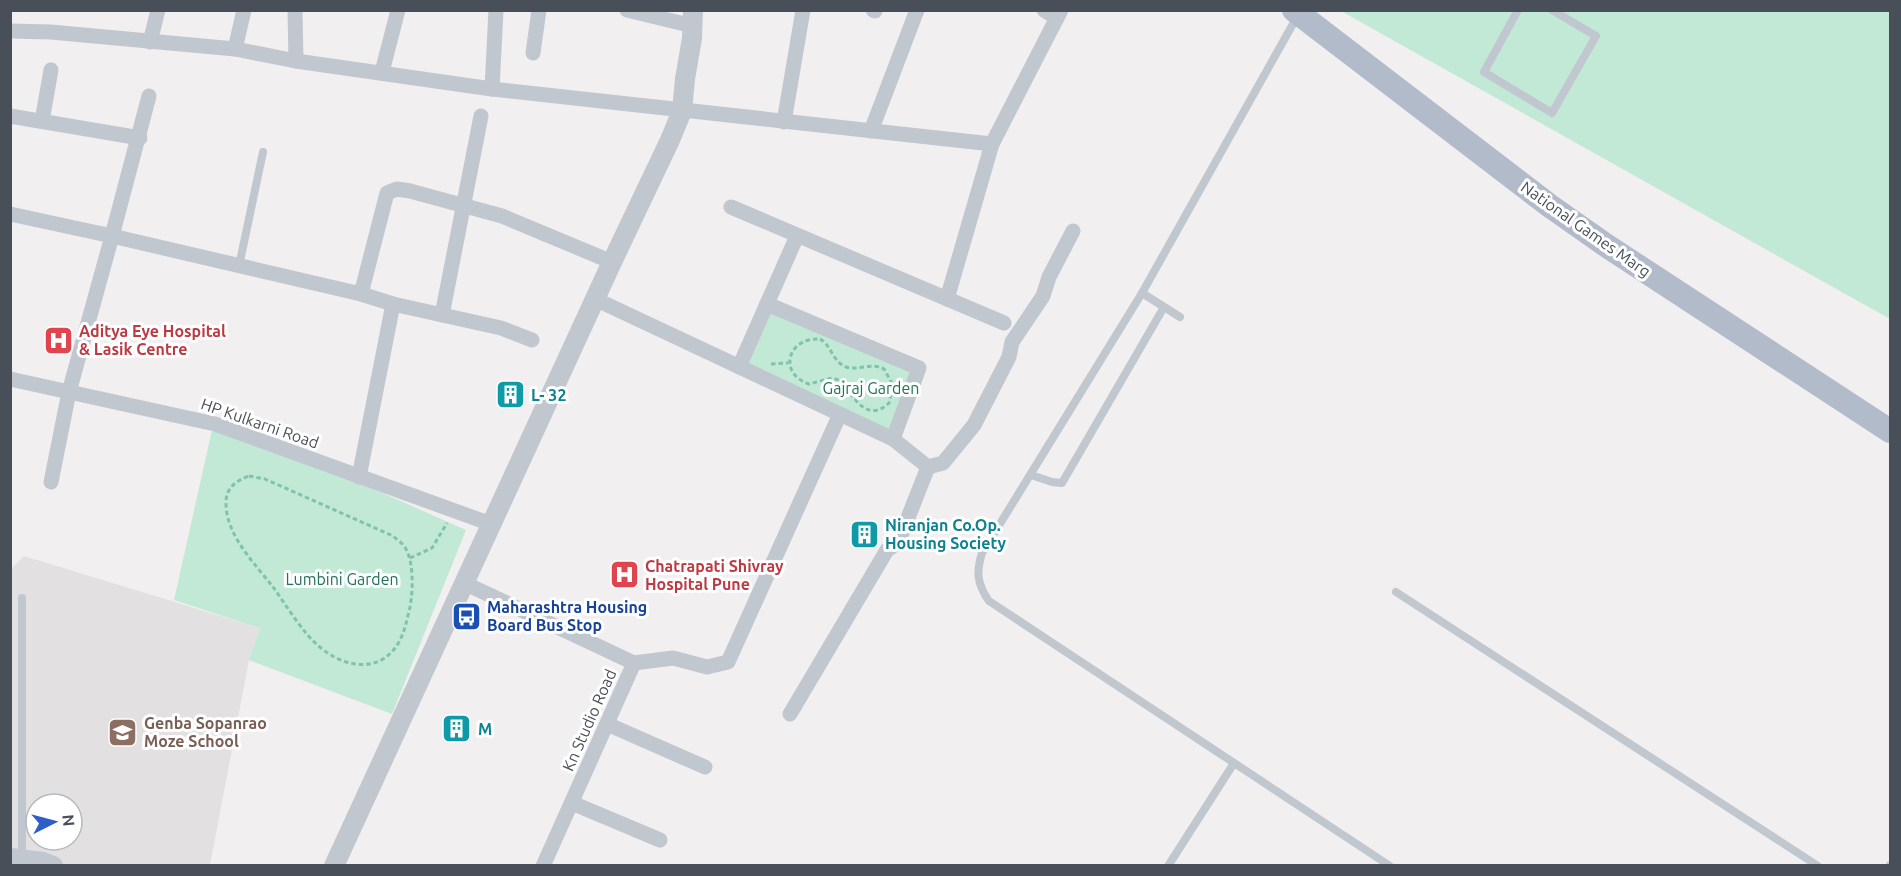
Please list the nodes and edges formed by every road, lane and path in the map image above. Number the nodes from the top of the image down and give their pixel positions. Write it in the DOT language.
graph roads {
  1 [pos="158,10"];
  2 [pos="244,10"];
  3 [pos="295,10"];
  4 [pos="398,10"];
  5 [pos="496,10"];
  6 [pos="539,10"];
  7 [pos="627,10"];
  8 [pos="803,10"];
  9 [pos="917,10"];
  10 [pos="1518,10"];
  11 [pos="1552,10"];
  12 [pos="1296,12"];
  13 [pos="1054,13"];
  14 [pos="693,18"];
  15 [pos="10,31"];
  16 [pos="150,42"];
  17 [pos="235,49"];
  18 [pos="533,53"];
  19 [pos="296,61"];
  20 [pos="51,70"];
  21 [pos="382,72"];
  22 [pos="492,89"];
  23 [pos="149,96"];
  24 [pos="682,111"];
  25 [pos="10,116"];
  26 [pos="482,116"];
  27 [pos="42,121"];
  28 [pos="784,122"];
  29 [pos="871,131"];
  30 [pos="140,138"];
  31 [pos="992,144"];
  32 [pos="263,152"];
  33 [pos="465,206"];
  34 [pos="731,207"];
  35 [pos="10,214"];
  36 [pos="1073,231"];
  37 [pos="112,236"];
  38 [pos="796,236"];
  39 [pos="612,262"];
  40 [pos="239,266"];
  41 [pos="1142,293"];
  42 [pos="361,294"];
  43 [pos="595,299"];
  44 [pos="946,299"];
  45 [pos="393,304"];
  46 [pos="767,304"];
  47 [pos="1164,307"];
  48 [pos="442,315"];
  49 [pos="1180,317"];
  50 [pos="1004,323"];
  51 [pos="532,340"];
  52 [pos="789,363"];
  53 [pos="740,367"];
  54 [pos="10,379"];
  55 [pos="69,392"];
  56 [pos="840,414"];
  57 [pos="1890,431"];
  58 [pos="893,439"];
  59 [pos="928,467"];
  60 [pos="1031,475"];
  61 [pos="359,477"];
  62 [pos="51,482"];
  63 [pos="454,511"];
  64 [pos="491,524"];
  65 [pos="410,559"];
  66 [pos="464,583"];
  67 [pos="1396,592"];
  68 [pos="22,598"];
  69 [pos="634,663"];
  70 [pos="790,714"];
  71 [pos="607,724"];
  72 [pos="1234,763"];
  73 [pos="705,766"];
  74 [pos="572,802"];
  75 [pos="660,840"];
  76 [pos="18,861"];
  77 [pos="1377,862"];
  78 [pos="53,866"];
  79 [pos="334,866"];
  80 [pos="543,866"];
  81 [pos="1168,866"];
  82 [pos="1390,866"];
  83 [pos="1818,866"];
  1 -- 16 [label="street"];
  2 -- 17 [label="street"];
  3 -- 19 [label="street"];
  4 -- 21 [label="street"];
  5 -- 22 [label="street"];
  6 -- 18 [label="street"];
  7 -- 14 [label="street"];
  8 -- 28 [label="street"];
  9 -- 29 [label="street"];
  10 -- 11 [label="lane"];
  12 -- 41 [label="lane"];
  12 -- 57 [label="main road, National Games Marg"];
  13 -- 31 [label="street"];
  14 -- 24 [label="street"];
  15 -- 16 [label="street"];
  16 -- 17 [label="street"];
  17 -- 19 [label="street"];
  19 -- 21 [label="street"];
  20 -- 27 [label="street"];
  21 -- 22 [label="street"];
  22 -- 24 [label="street"];
  23 -- 30 [label="street"];
  24 -- 28 [label="street"];
  24 -- 39 [label="street"];
  25 -- 27 [label="street"];
  26 -- 33 [label="street"];
  27 -- 30 [label="street"];
  28 -- 29 [label="street"];
  29 -- 31 [label="street"];
  30 -- 37 [label="street"];
  31 -- 44 [label="street"];
  32 -- 40 [label="lane"];
  33 -- 39 [label="street"];
  33 -- 42 [label="street"];
  33 -- 48 [label="street"];
  34 -- 38 [label="street"];
  35 -- 37 [label="street"];
  36 -- 59 [label="street"];
  37 -- 40 [label="street"];
  37 -- 55 [label="street"];
  38 -- 44 [label="street"];
  38 -- 46 [label="street"];
  39 -- 43 [label="street"];
  40 -- 42 [label="street"];
  41 -- 47 [label="lane"];
  41 -- 60 [label="lane"];
  42 -- 45 [label="street"];
  43 -- 53 [label="street"];
  43 -- 64 [label="street"];
  44 -- 50 [label="street"];
  45 -- 48 [label="street"];
  45 -- 61 [label="street"];
  46 -- 53 [label="street"];
  46 -- 58 [label="street"];
  47 -- 49 [label="lane"];
  47 -- 60 [label="lane"];
  48 -- 51 [label="street"];
  52 -- 52 [label="path"];
  53 -- 56 [label="street"];
  54 -- 55 [label="street, HP Kulkarni Road"];
  55 -- 61 [label="street, HP Kulkarni Road"];
  55 -- 62 [label="street"];
  56 -- 58 [label="street"];
  56 -- 69 [label="street, Kn Studio Road"];
  58 -- 59 [label="street"];
  59 -- 70 [label="street"];
  60 -- 72 [label="lane"];
  61 -- 63 [label="street, HP Kulkarni Road"];
  63 -- 64 [label="street, HP Kulkarni Road"];
  63 -- 65 [label="path"];
  64 -- 66 [label="street"];
  65 -- 65 [label="path"];
  66 -- 69 [label="street"];
  66 -- 79 [label="street"];
  67 -- 83 [label="lane"];
  68 -- 76 [label="lane"];
  69 -- 71 [label="street, Kn Studio Road"];
  71 -- 73 [label="street"];
  71 -- 74 [label="street, Kn Studio Road"];
  72 -- 77 [label="lane"];
  72 -- 81 [label="lane"];
  74 -- 75 [label="street"];
  74 -- 80 [label="street, Kn Studio Road"];
  76 -- 78 [label="street"];
  77 -- 82 [label="lane"];
}
